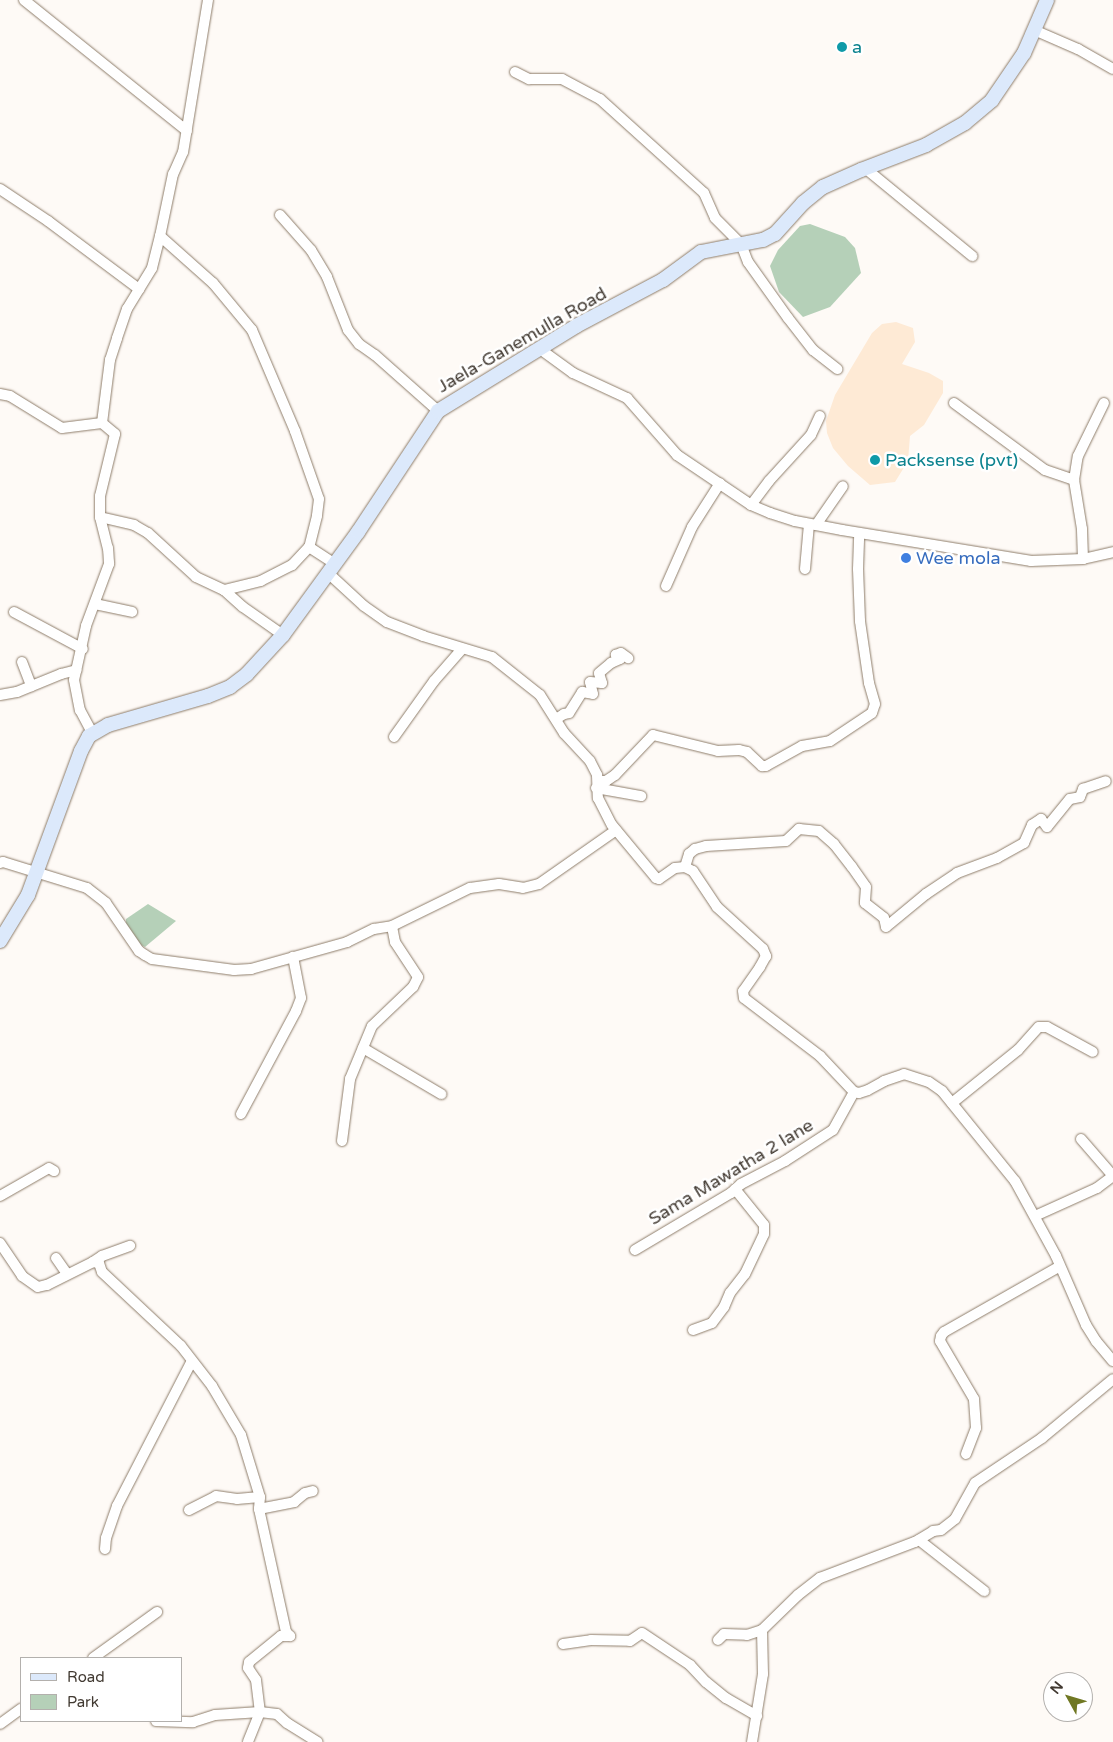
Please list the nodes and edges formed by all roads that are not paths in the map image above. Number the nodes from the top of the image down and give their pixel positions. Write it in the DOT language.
graph roads {
  1 [pos="24,0"];
  2 [pos="208,0"];
  3 [pos="1047,0"];
  4 [pos="1034,30"];
  5 [pos="1113,69"];
  6 [pos="515,72"];
  7 [pos="187,131"];
  8 [pos="865,168"];
  9 [pos="0,189"];
  10 [pos="280,215"];
  11 [pos="160,236"];
  12 [pos="741,244"];
  13 [pos="972,256"];
  14 [pos="139,289"];
  15 [pos="540,350"];
  16 [pos="837,369"];
  17 [pos="0,394"];
  18 [pos="954,403"];
  19 [pos="1104,403"];
  20 [pos="438,411"];
  21 [pos="820,416"];
  22 [pos="102,423"];
  23 [pos="1074,480"];
  24 [pos="720,483"];
  25 [pos="843,486"];
  26 [pos="751,505"];
  27 [pos="100,517"];
  28 [pos="812,524"];
  29 [pos="859,533"];
  30 [pos="309,547"];
  31 [pos="1113,552"];
  32 [pos="1083,559"];
  33 [pos="330,568"];
  34 [pos="805,569"];
  35 [pos="666,586"];
  36 [pos="224,590"];
  37 [pos="95,604"];
  38 [pos="14,612"];
  39 [pos="132,612"];
  40 [pos="284,635"];
  41 [pos="462,649"];
  42 [pos="82,650"];
  43 [pos="628,658"];
  44 [pos="22,662"];
  45 [pos="77,670"];
  46 [pos="31,686"];
  47 [pos="0,695"];
  48 [pos="556,719"];
  49 [pos="92,733"];
  50 [pos="394,737"];
  51 [pos="1106,781"];
  52 [pos="597,784"];
  53 [pos="641,796"];
  54 [pos="616,830"];
  55 [pos="0,863"];
  56 [pos="685,867"];
  57 [pos="37,873"];
  58 [pos="392,926"];
  59 [pos="0,941"];
  60 [pos="292,957"];
  61 [pos="363,1048"];
  62 [pos="1093,1052"];
  63 [pos="854,1092"];
  64 [pos="441,1094"];
  65 [pos="952,1103"];
  66 [pos="241,1114"];
  67 [pos="1081,1139"];
  68 [pos="342,1141"];
  69 [pos="54,1171"];
  70 [pos="1113,1176"];
  71 [pos="735,1189"];
  72 [pos="0,1196"];
  73 [pos="1036,1216"];
  74 [pos="0,1243"];
  75 [pos="130,1246"];
  76 [pos="635,1250"];
  77 [pos="56,1258"];
  78 [pos="93,1262"];
  79 [pos="1060,1266"];
  80 [pos="67,1274"];
  81 [pos="693,1330"];
  82 [pos="192,1361"];
  83 [pos="1113,1361"];
  84 [pos="1113,1379"];
  85 [pos="966,1454"];
  86 [pos="312,1490"];
  87 [pos="260,1497"];
  88 [pos="259,1509"];
  89 [pos="189,1510"];
  90 [pos="919,1540"];
  91 [pos="105,1549"];
  92 [pos="984,1591"];
  93 [pos="157,1612"];
  94 [pos="762,1630"];
  95 [pos="718,1640"];
  96 [pos="563,1644"];
  97 [pos="94,1657"];
  98 [pos="20,1710"];
  99 [pos="260,1712"];
  100 [pos="757,1716"];
  101 [pos="182,1722"];
  102 [pos="0,1724"];
  103 [pos="248,1742"];
  104 [pos="317,1742"];
  105 [pos="752,1742"];
  1 -- 7 [label="street"];
  2 -- 7 [label="street"];
  3 -- 4 [label="main road, Jaela-Ganemulla Road"];
  4 -- 5 [label="street"];
  4 -- 8 [label="main road, Jaela-Ganemulla Road"];
  6 -- 12 [label="street"];
  7 -- 11 [label="street"];
  8 -- 12 [label="main road, Jaela-Ganemulla Road"];
  8 -- 13 [label="street"];
  9 -- 14 [label="street"];
  10 -- 20 [label="street"];
  11 -- 14 [label="street"];
  11 -- 30 [label="street"];
  12 -- 15 [label="main road, Jaela-Ganemulla Road"];
  12 -- 16 [label="street"];
  14 -- 22 [label="street"];
  15 -- 20 [label="main road, Jaela-Ganemulla Road"];
  15 -- 24 [label="street"];
  17 -- 22 [label="street"];
  18 -- 23 [label="street"];
  19 -- 23 [label="street"];
  20 -- 33 [label="main road, Jaela-Ganemulla Road"];
  21 -- 26 [label="street"];
  22 -- 27 [label="street"];
  23 -- 32 [label="street"];
  24 -- 26 [label="street"];
  24 -- 35 [label="street"];
  25 -- 28 [label="street"];
  26 -- 28 [label="street"];
  27 -- 36 [label="street"];
  27 -- 37 [label="street"];
  28 -- 29 [label="street"];
  28 -- 34 [label="street"];
  29 -- 32 [label="street"];
  29 -- 52 [label="street"];
  30 -- 33 [label="street"];
  30 -- 36 [label="street"];
  31 -- 32 [label="street"];
  33 -- 40 [label="main road, Jaela-Ganemulla Road"];
  33 -- 41 [label="street"];
  36 -- 40 [label="street"];
  37 -- 39 [label="street"];
  37 -- 42 [label="street"];
  38 -- 42 [label="street"];
  40 -- 49 [label="main road, Jaela-Ganemulla Road"];
  41 -- 48 [label="street"];
  41 -- 50 [label="street"];
  42 -- 45 [label="street"];
  43 -- 48 [label="street"];
  44 -- 46 [label="street"];
  45 -- 46 [label="street"];
  45 -- 49 [label="street"];
  46 -- 47 [label="street"];
  48 -- 52 [label="street"];
  49 -- 57 [label="main road"];
  51 -- 56 [label="street"];
  52 -- 53 [label="street"];
  52 -- 54 [label="street"];
  54 -- 56 [label="street"];
  54 -- 58 [label="street"];
  55 -- 57 [label="street"];
  56 -- 63 [label="street"];
  57 -- 59 [label="main road"];
  57 -- 60 [label="street"];
  58 -- 60 [label="street"];
  58 -- 61 [label="street"];
  60 -- 66 [label="street"];
  61 -- 64 [label="street"];
  61 -- 68 [label="street"];
  62 -- 65 [label="street"];
  63 -- 65 [label="street"];
  63 -- 71 [label="street, Sama Mawatha 2 lane"];
  65 -- 73 [label="street"];
  67 -- 70 [label="street"];
  69 -- 72 [label="street"];
  70 -- 73 [label="street"];
  71 -- 76 [label="street, Sama Mawatha 2 lane"];
  71 -- 81 [label="street"];
  73 -- 79 [label="street"];
  74 -- 80 [label="street"];
  75 -- 78 [label="street"];
  77 -- 80 [label="street"];
  78 -- 80 [label="street"];
  78 -- 82 [label="street"];
  79 -- 83 [label="street"];
  79 -- 85 [label="street"];
  82 -- 87 [label="street"];
  82 -- 91 [label="street"];
  84 -- 90 [label="street"];
  86 -- 88 [label="street"];
  87 -- 88 [label="street"];
  87 -- 89 [label="street"];
  88 -- 99 [label="street"];
  90 -- 92 [label="street"];
  90 -- 94 [label="street"];
  93 -- 97 [label="street"];
  94 -- 95 [label="street"];
  94 -- 100 [label="street"];
  96 -- 100 [label="street"];
  98 -- 102 [label="street"];
  99 -- 101 [label="street"];
  99 -- 103 [label="street"];
  99 -- 104 [label="street"];
  100 -- 105 [label="street"];
}
